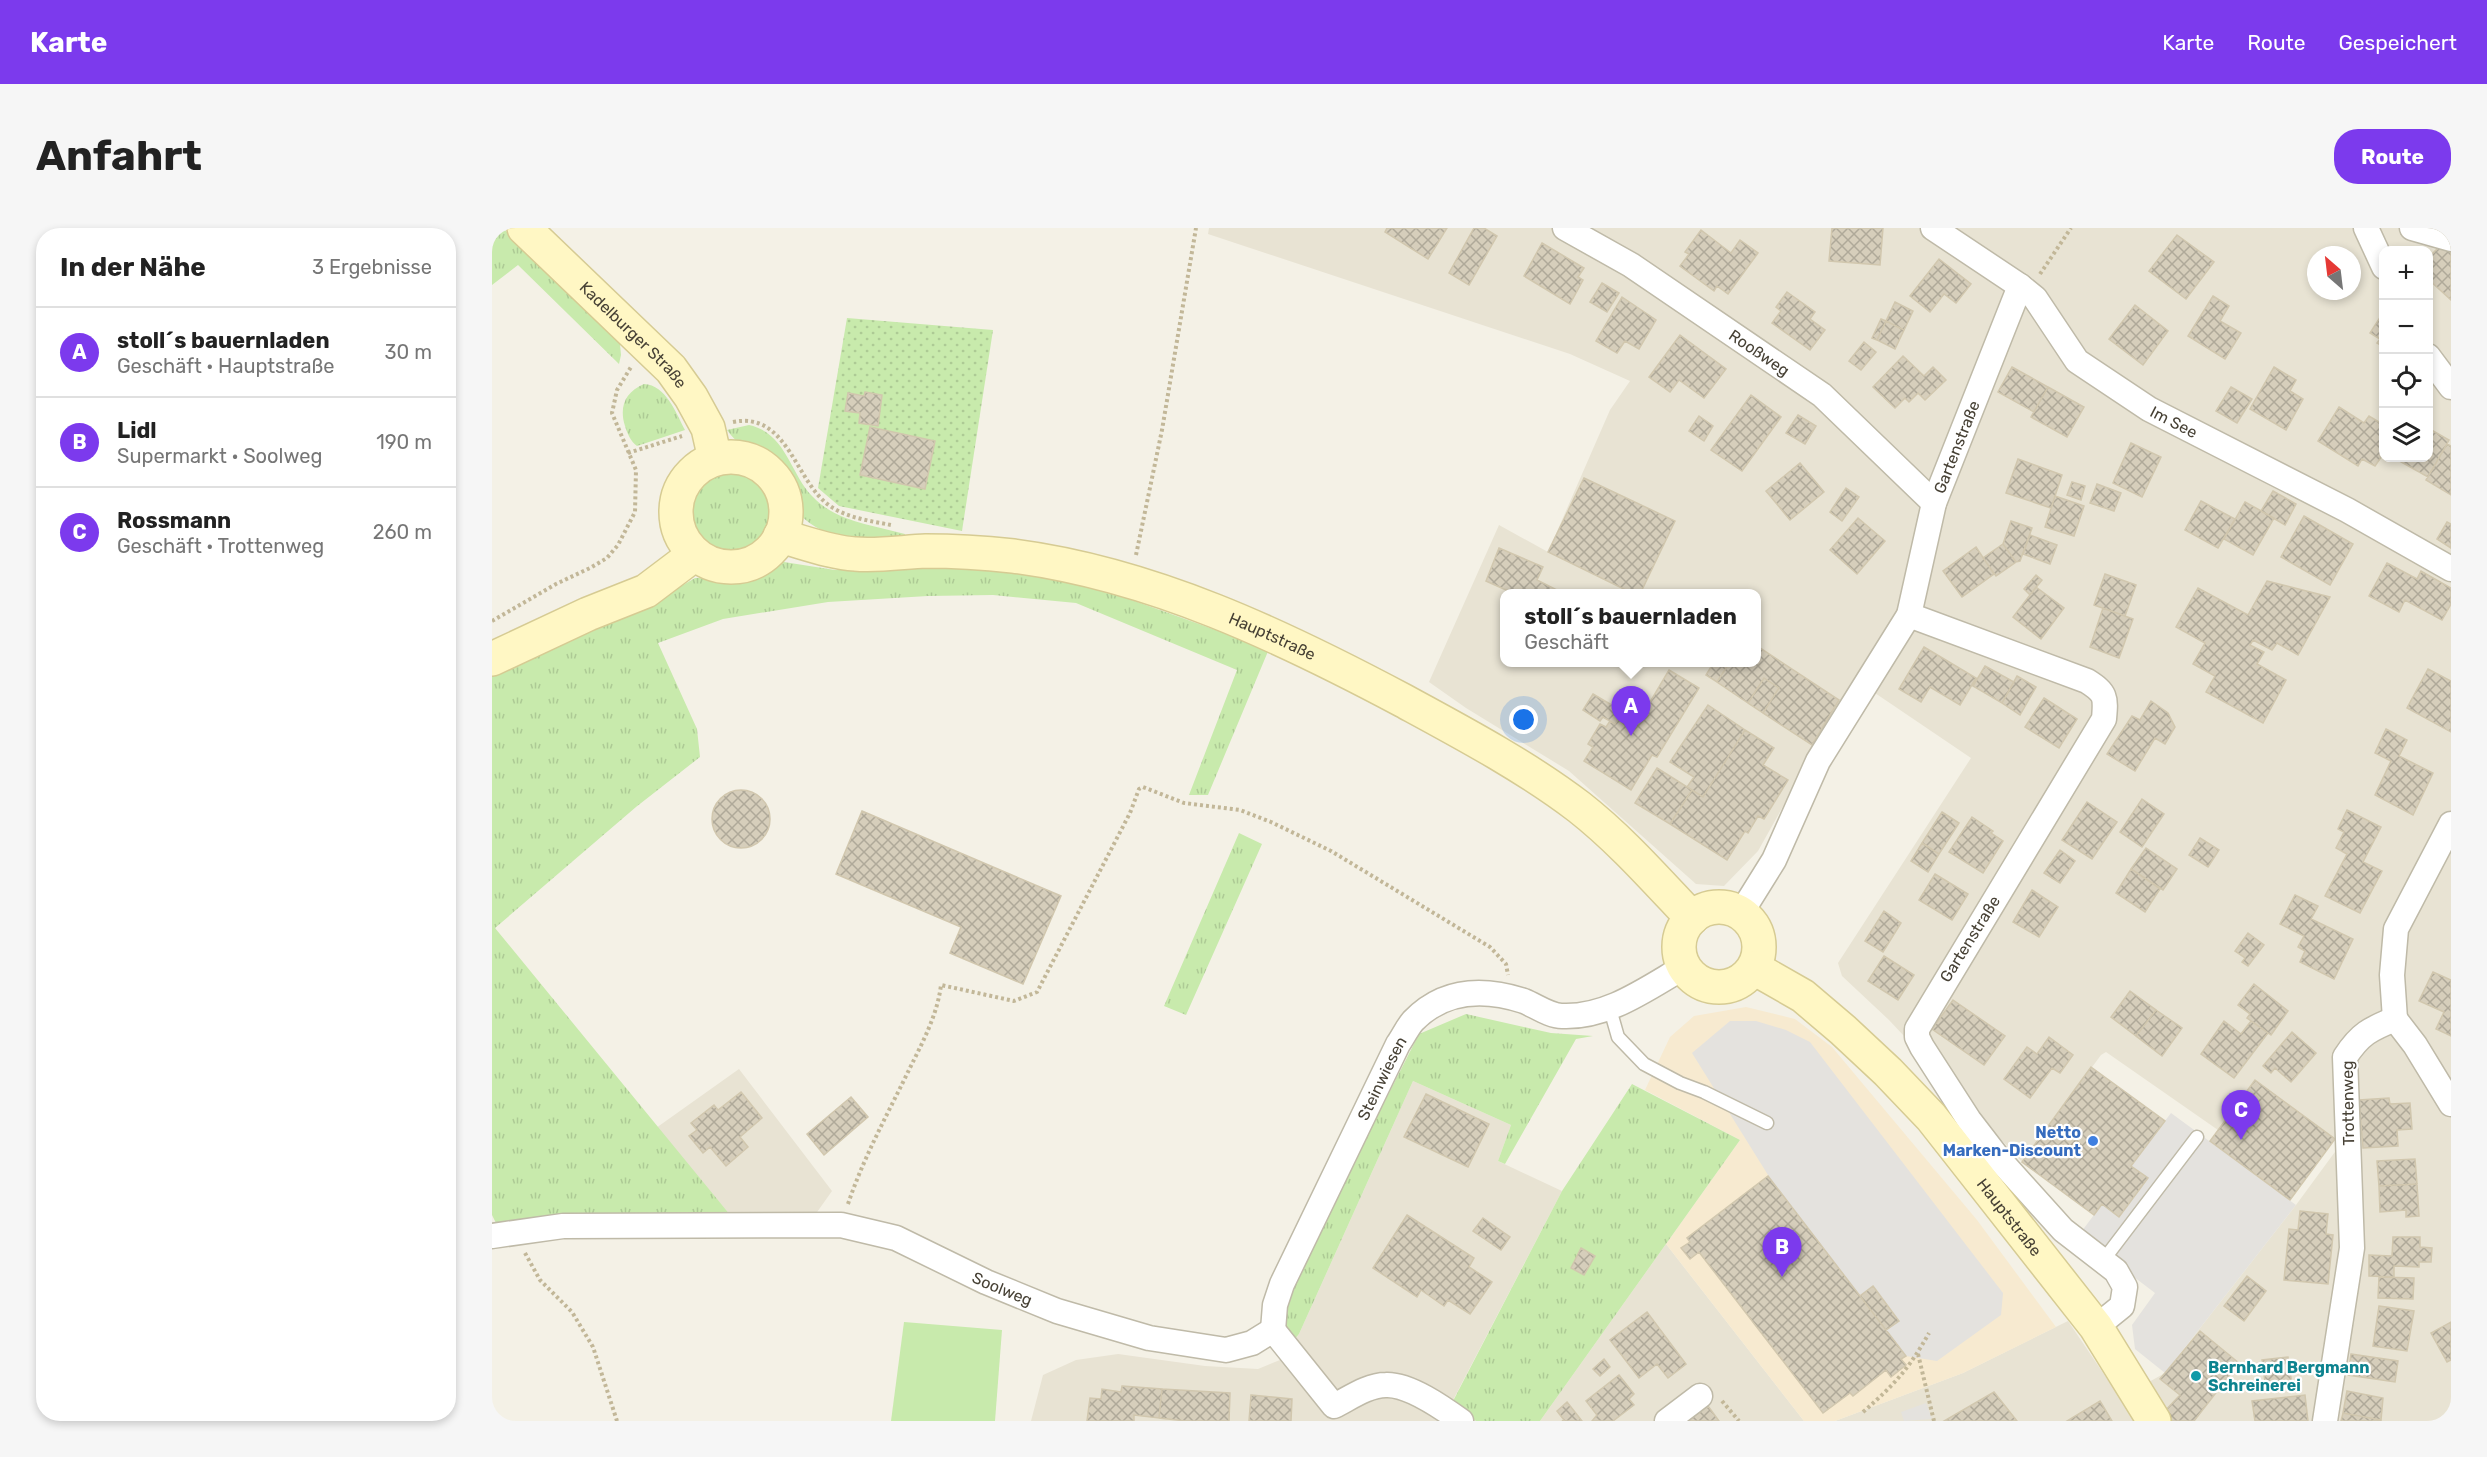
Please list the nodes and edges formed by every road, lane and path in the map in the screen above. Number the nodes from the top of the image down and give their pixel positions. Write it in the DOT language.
graph roads {
  1 [pos="524,228"];
  2 [pos="1196,228"];
  3 [pos="1565,228"];
  4 [pos="1932,228"];
  5 [pos="2071,228"];
  6 [pos="2366,228"];
  7 [pos="2412,228"];
  8 [pos="2451,239"];
  9 [pos="2379,256"];
  10 [pos="2024,289"];
  11 [pos="650,347"];
  12 [pos="2433,363"];
  13 [pos="2451,387"];
  14 [pos="712,444"];
  15 [pos="628,453"];
  16 [pos="1934,503"];
  17 [pos="898,526"];
  18 [pos="780,536"];
  19 [pos="695,554"];
  20 [pos="2451,569"];
  21 [pos="1130,582"];
  22 [pos="1909,615"];
  23 [pos="492,621"];
  24 [pos="492,659"];
  25 [pos="2451,824"];
  26 [pos="1741,913"];
  27 [pos="1692,918"];
  28 [pos="1684,968"];
  29 [pos="1754,968"];
  30 [pos="1503,995"];
  31 [pos="1610,1008"];
  32 [pos="2395,1019"];
  33 [pos="2451,1104"];
  34 [pos="1767,1123"];
  35 [pos="2197,1137"];
  36 [pos="841,1225"];
  37 [pos="516,1232"];
  38 [pos="492,1236"];
  39 [pos="2102,1262"];
  40 [pos="2096,1327"];
  41 [pos="1274,1330"];
  42 [pos="1929,1333"];
  43 [pos="1918,1353"];
  44 [pos="1700,1396"];
  45 [pos="1863,1412"];
  46 [pos="1337,1413"];
  47 [pos="617,1421"];
  48 [pos="1461,1421"];
  49 [pos="1667,1421"];
  50 [pos="1934,1421"];
  51 [pos="2154,1421"];
  52 [pos="2325,1421"];
  1 -- 11 [label="main road, Kadelburger Straße"];
  2 -- 21 [label="path"];
  3 -- 16 [label="street, Rooßweg"];
  4 -- 10 [label="street, Im See"];
  5 -- 10 [label="path"];
  6 -- 9 [label="street"];
  7 -- 8 [label="street"];
  10 -- 16 [label="street, Gartenstraße"];
  10 -- 20 [label="street, Im See"];
  11 -- 14 [label="main road, Kadelburger Straße"];
  11 -- 15 [label="path"];
  12 -- 13 [label="street"];
  14 -- 15 [label="path"];
  14 -- 17 [label="path"];
  14 -- 18 [label="main road"];
  14 -- 19 [label="main road"];
  15 -- 23 [label="path"];
  16 -- 22 [label="street, Gartenstraße"];
  18 -- 19 [label="main road"];
  18 -- 21 [label="main road, Hauptstraße"];
  19 -- 24 [label="main road"];
  21 -- 27 [label="main road, Hauptstraße"];
  22 -- 26 [label="street, Gartenstraße"];
  22 -- 39 [label="street, Gartenstraße"];
  25 -- 32 [label="street"];
  26 -- 27 [label="main road"];
  26 -- 29 [label="main road"];
  27 -- 28 [label="main road"];
  28 -- 29 [label="main road"];
  28 -- 31 [label="street, Steinwiesen"];
  29 -- 40 [label="main road, Hauptstraße"];
  30 -- 31 [label="street, Steinwiesen"];
  30 -- 36 [label="path"];
  30 -- 41 [label="street, Steinwiesen"];
  31 -- 34 [label="lane"];
  32 -- 33 [label="street"];
  32 -- 52 [label="street, Trottenweg"];
  35 -- 39 [label="lane"];
  36 -- 37 [label="street, Soolweg"];
  36 -- 41 [label="street, Soolweg"];
  37 -- 38 [label="street, Soolweg"];
  37 -- 47 [label="path"];
  39 -- 40 [label="street, Gartenstraße"];
  40 -- 51 [label="main road, Hauptstraße"];
  41 -- 46 [label="street"];
  42 -- 43 [label="path"];
  43 -- 45 [label="path"];
  43 -- 50 [label="path"];
  44 -- 49 [label="street"];
  46 -- 48 [label="street"];
}
